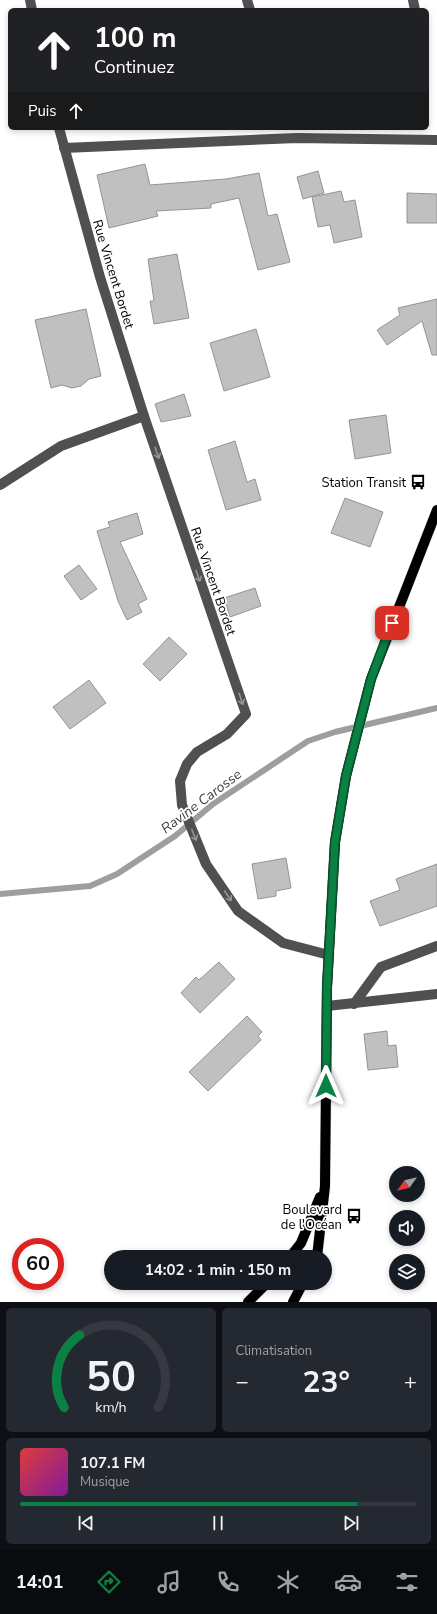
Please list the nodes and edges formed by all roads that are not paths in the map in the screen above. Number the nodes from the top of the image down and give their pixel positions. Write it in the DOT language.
graph roads {
  1 [pos="60,130"];
  2 [pos="437,140"];
  3 [pos="64,148"];
  4 [pos="144,416"];
  5 [pos="0,485"];
  6 [pos="437,510"];
  7 [pos="437,946"];
  8 [pos="329,955"];
  9 [pos="437,994"];
  10 [pos="354,1004"];
  11 [pos="327,1006"];
  12 [pos="325,1186"];
  13 [pos="296,1250"];
  14 [pos="318,1250"];
  15 [pos="260,1290"];
  16 [pos="299,1290"];
  17 [pos="248,1302"];
  18 [pos="293,1302"];
  1 -- 3 [label="street, Rue Vincent Bordet"];
  2 -- 3 [label="street"];
  3 -- 4 [label="street, Rue Vincent Bordet"];
  4 -- 5 [label="street"];
  4 -- 8 [label="street, Rue Vincent Bordet, one-way"];
  6 -- 8 [label="main road"];
  7 -- 10 [label="street"];
  8 -- 11 [label="main road"];
  9 -- 10 [label="street"];
  10 -- 11 [label="street"];
  11 -- 12 [label="main road"];
  12 -- 13 [label="main road"];
  12 -- 14 [label="main road"];
  15 -- 17 [label="main road"];
  16 -- 18 [label="main road"];
}
